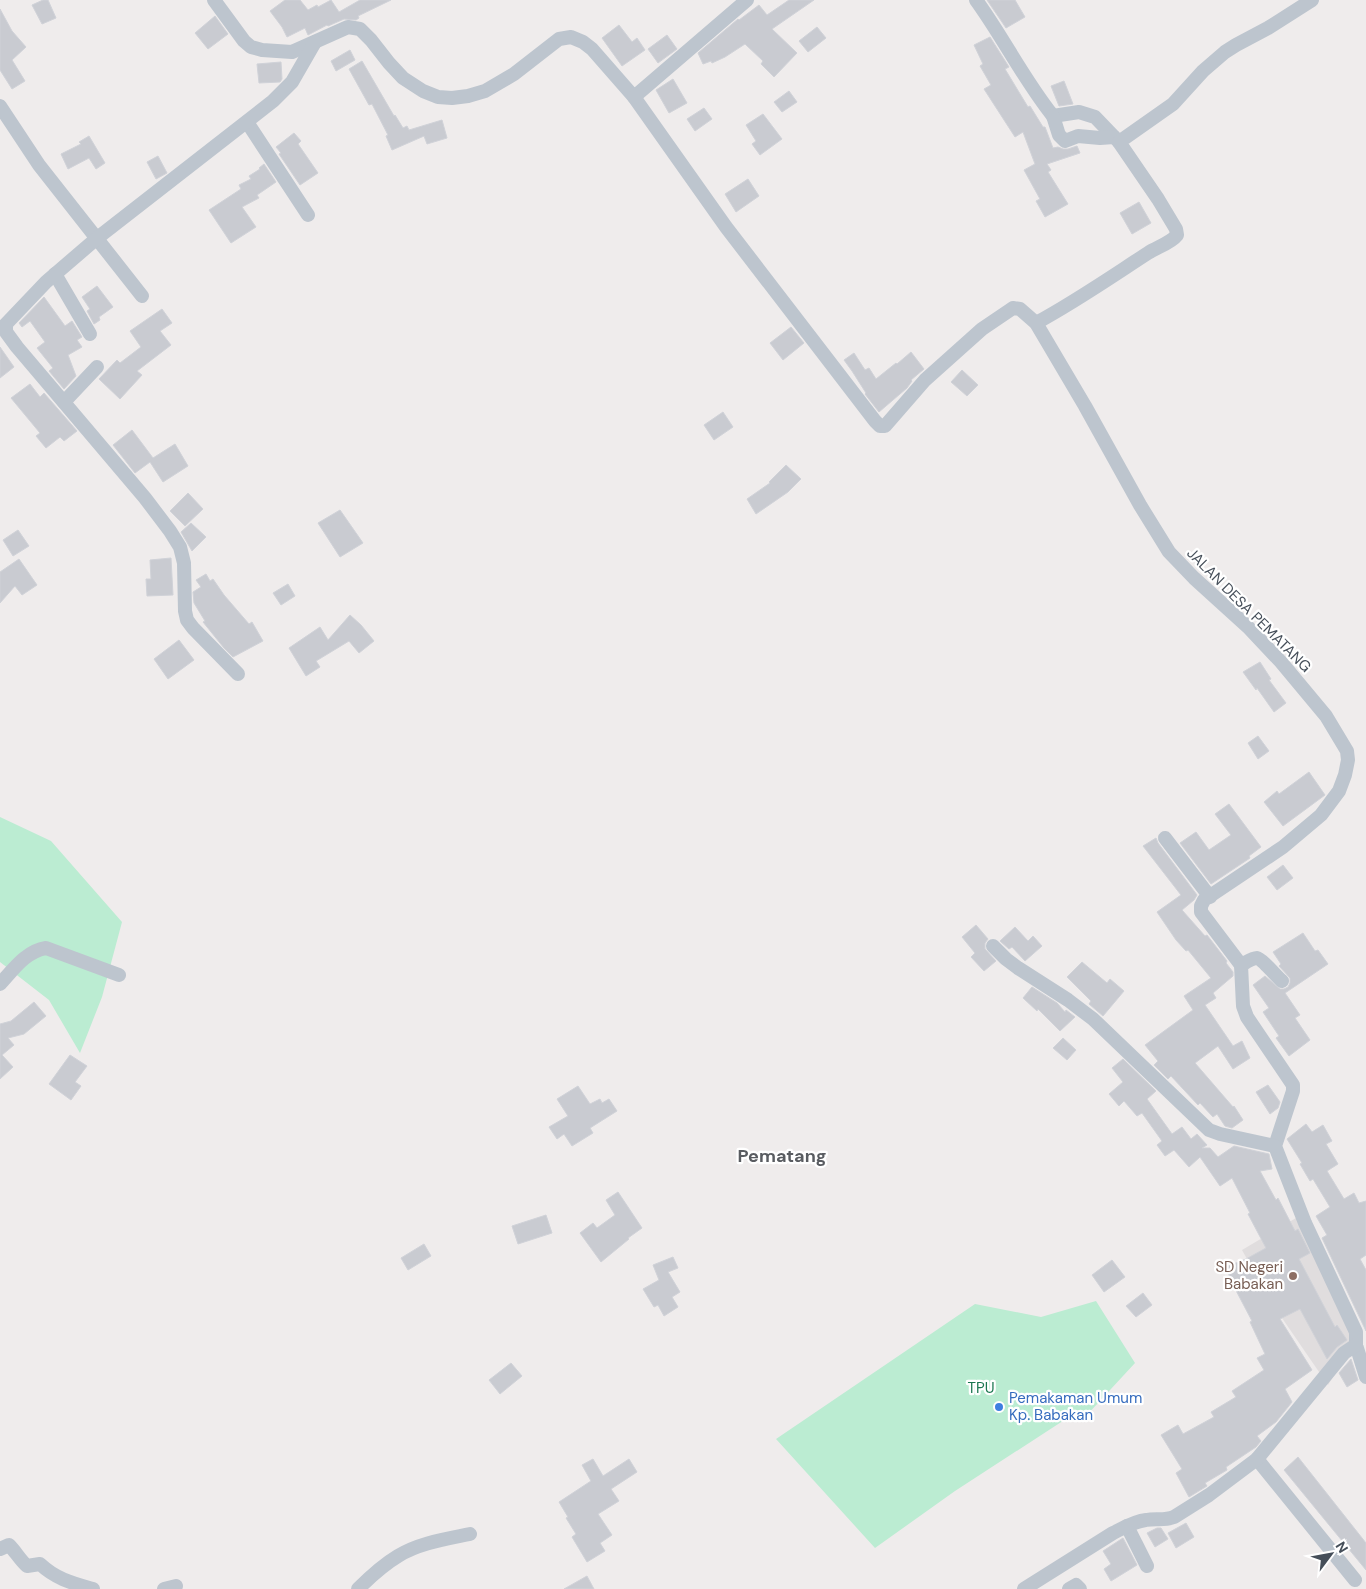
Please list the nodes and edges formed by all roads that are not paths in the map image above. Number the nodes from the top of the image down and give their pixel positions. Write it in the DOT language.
graph roads {
  1 [pos="214,0"];
  2 [pos="748,0"];
  3 [pos="976,0"];
  4 [pos="1312,0"];
  5 [pos="315,42"];
  6 [pos="634,97"];
  7 [pos="0,106"];
  8 [pos="1053,116"];
  9 [pos="247,122"];
  10 [pos="1116,140"];
  11 [pos="308,215"];
  12 [pos="96,239"];
  13 [pos="55,274"];
  14 [pos="142,296"];
  15 [pos="1036,323"];
  16 [pos="90,334"];
  17 [pos="97,367"];
  18 [pos="64,402"];
  19 [pos="238,674"];
  20 [pos="1165,838"];
  21 [pos="1210,896"];
  22 [pos="993,946"];
  23 [pos="1241,965"];
  24 [pos="118,975"];
  25 [pos="1282,981"];
  26 [pos="0,984"];
  27 [pos="1275,1146"];
  28 [pos="1359,1334"];
  29 [pos="1366,1377"];
  30 [pos="1257,1459"];
  31 [pos="1127,1526"];
  32 [pos="470,1534"];
  33 [pos="0,1549"];
  34 [pos="1147,1566"];
  35 [pos="1355,1580"];
  36 [pos="93,1589"];
  37 [pos="358,1589"];
  38 [pos="1024,1589"];
  1 -- 5 [label="street"];
  2 -- 6 [label="street"];
  3 -- 8 [label="street"];
  4 -- 10 [label="street"];
  5 -- 6 [label="street"];
  5 -- 9 [label="street"];
  6 -- 15 [label="street"];
  7 -- 12 [label="street"];
  8 -- 10 [label="street"];
  8 -- 10 [label="street"];
  9 -- 11 [label="street"];
  9 -- 12 [label="street"];
  10 -- 15 [label="street"];
  12 -- 13 [label="street"];
  12 -- 14 [label="street"];
  13 -- 16 [label="street"];
  13 -- 18 [label="street"];
  15 -- 21 [label="street, JALAN DESA PEMATANG"];
  17 -- 18 [label="street"];
  18 -- 19 [label="street"];
  20 -- 21 [label="street"];
  21 -- 23 [label="street"];
  22 -- 27 [label="street"];
  23 -- 25 [label="street"];
  23 -- 27 [label="street"];
  24 -- 26 [label="street"];
  27 -- 28 [label="street"];
  28 -- 29 [label="street"];
  28 -- 30 [label="street"];
  30 -- 31 [label="street"];
  30 -- 35 [label="street"];
  31 -- 34 [label="street"];
  31 -- 38 [label="street"];
  32 -- 37 [label="street"];
  33 -- 36 [label="street"];
}
